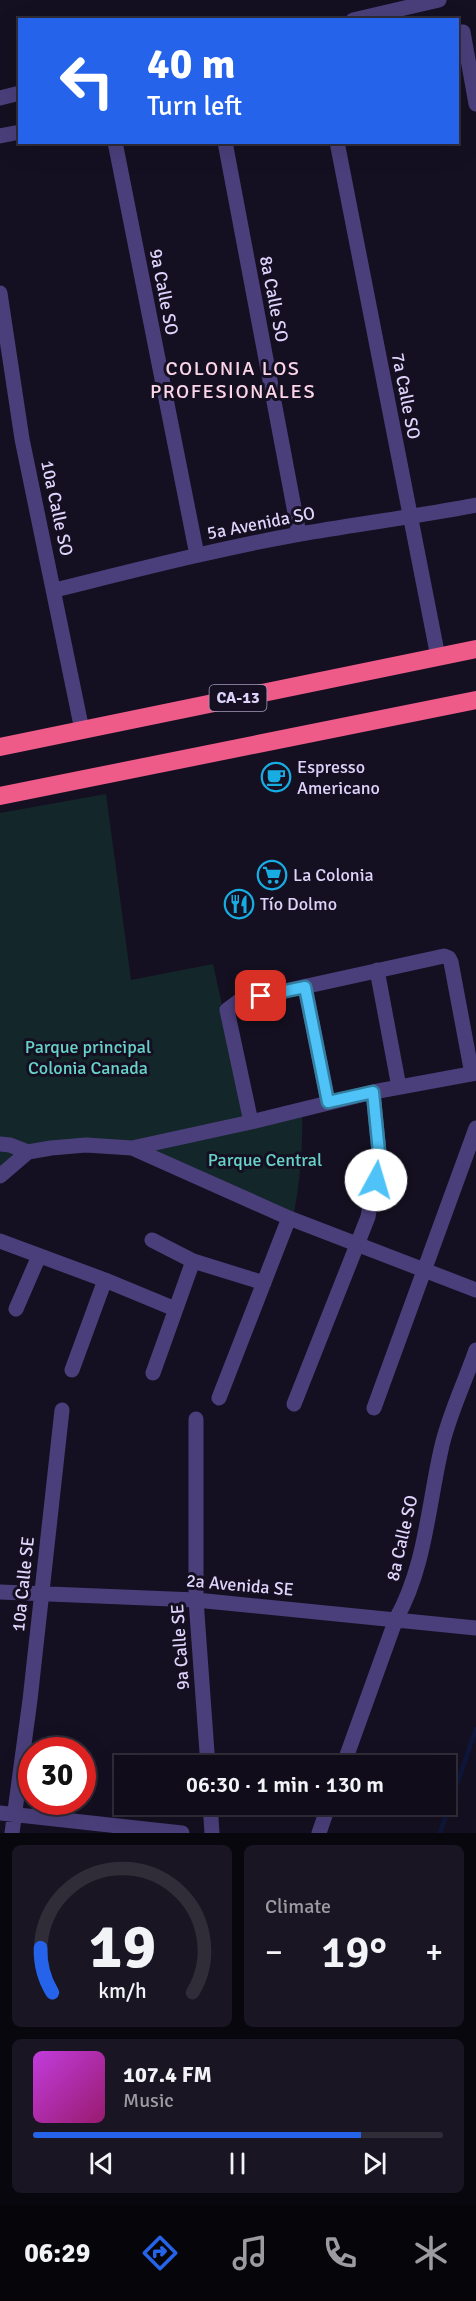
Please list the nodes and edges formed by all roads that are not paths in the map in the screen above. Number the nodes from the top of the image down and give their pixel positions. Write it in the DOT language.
graph roads {
  1 [pos="439,0"];
  2 [pos="362,18"];
  3 [pos="465,32"];
  4 [pos="18,94"];
  5 [pos="0,98"];
  6 [pos="476,104"];
  7 [pos="18,132"];
  8 [pos="0,136"];
  9 [pos="115,144"];
  10 [pos="225,144"];
  11 [pos="337,144"];
  12 [pos="0,293"];
  13 [pos="476,505"];
  14 [pos="410,518"];
  15 [pos="300,534"];
  16 [pos="197,555"];
  17 [pos="55,590"];
  18 [pos="476,649"];
  19 [pos="438,657"];
  20 [pos="476,700"];
  21 [pos="82,730"];
  22 [pos="0,747"];
  23 [pos="0,796"];
  24 [pos="377,970"];
  25 [pos="305,987"];
  26 [pos="474,1073"];
  27 [pos="399,1087"];
  28 [pos="373,1092"];
  29 [pos="328,1102"];
  30 [pos="251,1122"];
  31 [pos="476,1128"];
  32 [pos="0,1144"];
  33 [pos="132,1148"];
  34 [pos="27,1152"];
  35 [pos="0,1176"];
  36 [pos="289,1218"];
  37 [pos="152,1240"];
  38 [pos="0,1241"];
  39 [pos="358,1244"];
  40 [pos="39,1256"];
  41 [pos="193,1261"];
  42 [pos="425,1271"];
  43 [pos="105,1280"];
  44 [pos="264,1283"];
  45 [pos="476,1290"];
  46 [pos="16,1309"];
  47 [pos="175,1309"];
  48 [pos="476,1350"];
  49 [pos="72,1370"];
  50 [pos="153,1373"];
  51 [pos="219,1398"];
  52 [pos="294,1404"];
  53 [pos="374,1408"];
  54 [pos="62,1410"];
  55 [pos="196,1419"];
  56 [pos="0,1592"];
  57 [pos="41,1593"];
  58 [pos="196,1600"];
  59 [pos="396,1619"];
  60 [pos="476,1628"];
  61 [pos="206,1755"];
  62 [pos="347,1755"];
  63 [pos="7,1814"];
  64 [pos="211,1815"];
  65 [pos="325,1815"];
  66 [pos="12,1833"];
  67 [pos="182,1833"];
  68 [pos="212,1833"];
  69 [pos="319,1833"];
  1 -- 2 [label="street"];
  3 -- 6 [label="street"];
  4 -- 5 [label="street"];
  7 -- 8 [label="street"];
  9 -- 16 [label="street, 9a Calle SO"];
  10 -- 15 [label="street, 8a Calle SO"];
  11 -- 14 [label="street, 7a Calle SO"];
  12 -- 17 [label="street, 10a Calle SO"];
  13 -- 14 [label="street, 5a Avenida SO"];
  14 -- 15 [label="street, 5a Avenida SO"];
  14 -- 19 [label="street, 7a Calle SO"];
  15 -- 16 [label="street, 5a Avenida SO"];
  16 -- 17 [label="street, 5a Avenida SO"];
  17 -- 21 [label="street, 10a Calle SO"];
  18 -- 19 [label="highway, CA-13"];
  19 -- 21 [label="highway, CA-13"];
  20 -- 23 [label="highway"];
  21 -- 22 [label="highway, CA-13"];
  24 -- 25 [label="street"];
  24 -- 26 [label="street"];
  24 -- 27 [label="street"];
  25 -- 29 [label="street"];
  25 -- 30 [label="street"];
  26 -- 27 [label="street"];
  27 -- 28 [label="street"];
  28 -- 29 [label="street"];
  28 -- 39 [label="street"];
  29 -- 30 [label="street"];
  30 -- 33 [label="street"];
  31 -- 42 [label="street"];
  32 -- 34 [label="street"];
  33 -- 34 [label="street"];
  33 -- 36 [label="street"];
  34 -- 35 [label="street"];
  36 -- 39 [label="street"];
  36 -- 44 [label="street"];
  37 -- 41 [label="street"];
  38 -- 40 [label="street"];
  39 -- 42 [label="street"];
  39 -- 52 [label="street"];
  40 -- 43 [label="street"];
  40 -- 46 [label="street"];
  41 -- 44 [label="street"];
  41 -- 47 [label="street"];
  42 -- 45 [label="street"];
  42 -- 53 [label="street"];
  43 -- 47 [label="street"];
  43 -- 49 [label="street"];
  44 -- 51 [label="street"];
  47 -- 50 [label="street"];
  48 -- 59 [label="street, 8a Calle SO"];
  54 -- 57 [label="street, 10a Calle SE"];
  55 -- 58 [label="street, 9a Calle SE"];
  56 -- 57 [label="street, 2a Avenida SE"];
  57 -- 58 [label="street, 2a Avenida SE"];
  57 -- 63 [label="street, 10a Calle SE"];
  58 -- 59 [label="street, 2a Avenida SE"];
  58 -- 61 [label="street, 9a Calle SE"];
  59 -- 60 [label="street, 2a Avenida SE"];
  59 -- 62 [label="street, 8a Calle SO"];
  63 -- 66 [label="street, 10a Calle SE"];
  63 -- 67 [label="street"];
  64 -- 68 [label="street"];
  65 -- 69 [label="street"];
}
